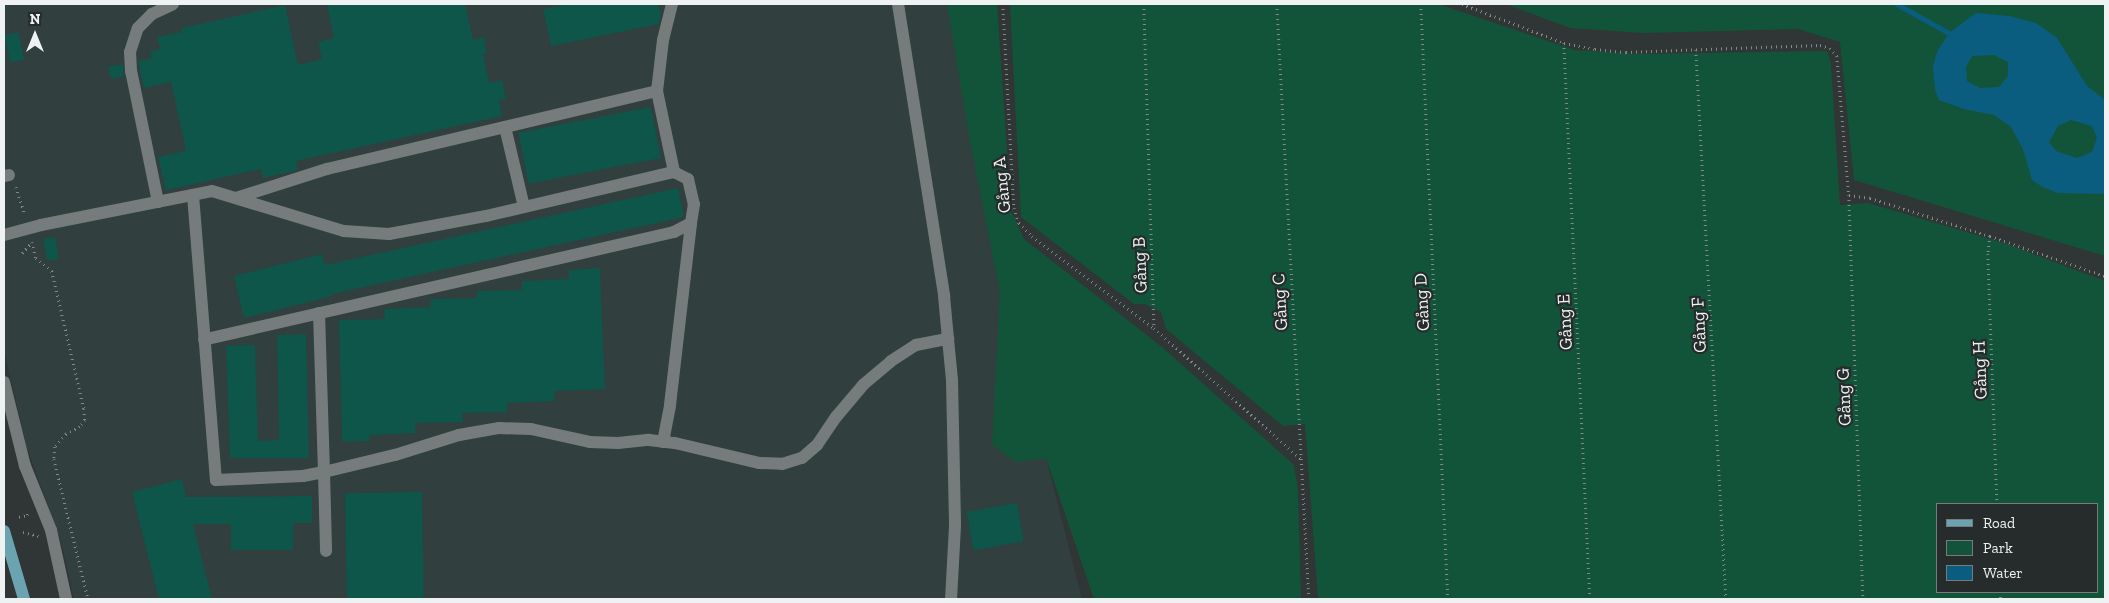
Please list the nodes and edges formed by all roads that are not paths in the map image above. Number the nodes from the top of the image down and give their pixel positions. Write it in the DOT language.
graph roads {
  1 [pos="173,4"];
  2 [pos="672,4"];
  3 [pos="898,4"];
  4 [pos="657,91"];
  5 [pos="505,127"];
  6 [pos="674,172"];
  7 [pos="193,194"];
  8 [pos="236,198"];
  9 [pos="158,202"];
  10 [pos="524,207"];
  11 [pos="691,224"];
  12 [pos="4,235"];
  13 [pos="319,313"];
  14 [pos="948,339"];
  15 [pos="204,340"];
  16 [pos="4,382"];
  17 [pos="663,442"];
  18 [pos="324,472"];
  19 [pos="4,531"];
  20 [pos="326,551"];
  21 [pos="24,599"];
  22 [pos="66,599"];
  23 [pos="950,599"];
  1 -- 9 [label="lane"];
  2 -- 4 [label="lane"];
  3 -- 14 [label="lane"];
  4 -- 5 [label="lane"];
  4 -- 6 [label="lane"];
  5 -- 8 [label="lane"];
  5 -- 10 [label="lane"];
  6 -- 10 [label="lane"];
  6 -- 11 [label="lane"];
  7 -- 8 [label="lane"];
  7 -- 9 [label="lane"];
  7 -- 15 [label="lane"];
  8 -- 10 [label="lane"];
  9 -- 12 [label="lane"];
  11 -- 13 [label="lane"];
  11 -- 17 [label="lane"];
  13 -- 15 [label="lane"];
  13 -- 18 [label="lane"];
  14 -- 17 [label="lane"];
  14 -- 23 [label="lane"];
  15 -- 18 [label="lane"];
  16 -- 22 [label="lane"];
  17 -- 18 [label="lane"];
  18 -- 20 [label="lane"];
  19 -- 21 [label="main road"];
}
